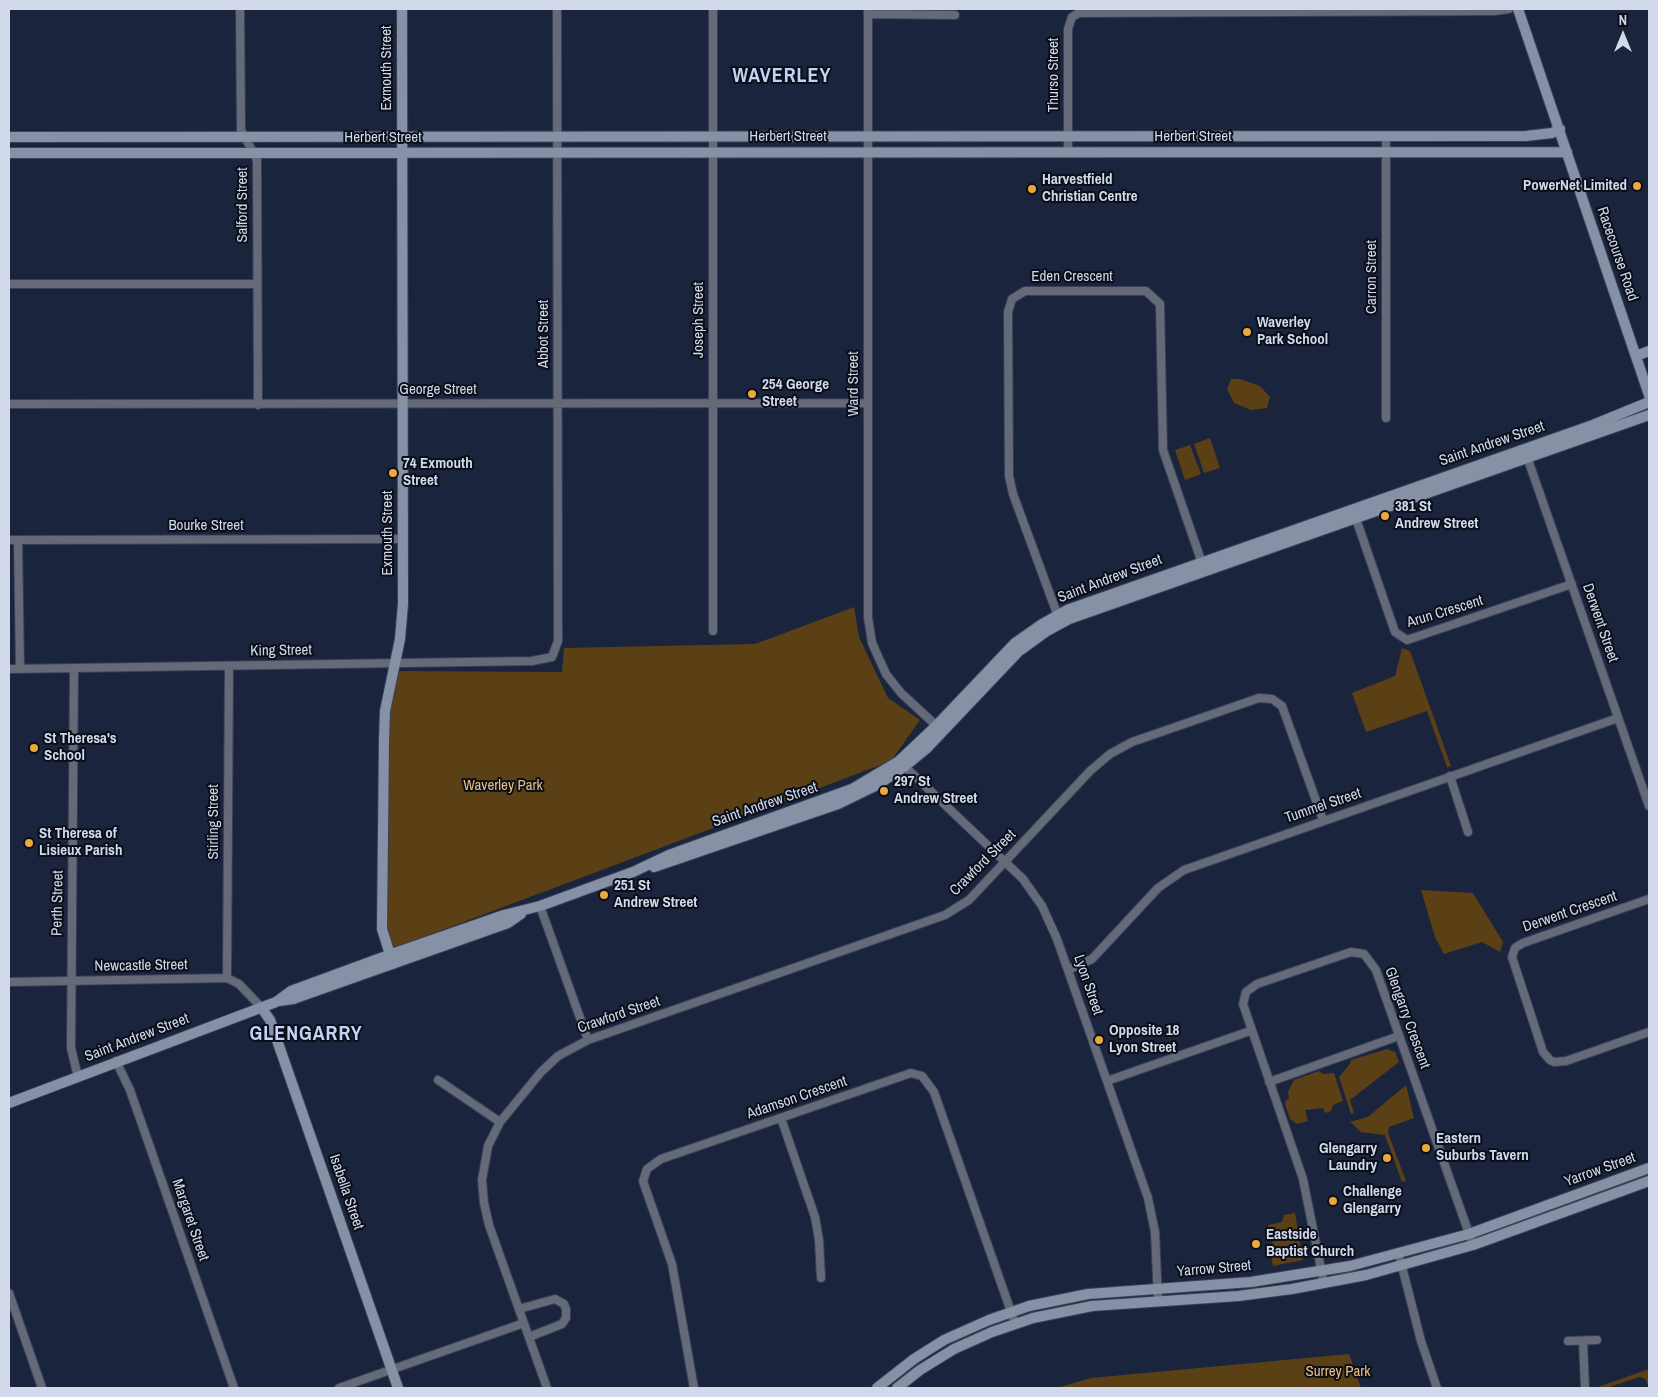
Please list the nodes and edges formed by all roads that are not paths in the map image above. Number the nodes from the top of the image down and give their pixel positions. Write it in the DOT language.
graph roads {
  1 [pos="240,9"];
  2 [pos="402,9"];
  3 [pos="557,9"];
  4 [pos="712,9"];
  5 [pos="1509,9"];
  6 [pos="1518,9"];
  7 [pos="868,11"];
  8 [pos="955,15"];
  9 [pos="1560,129"];
  10 [pos="1068,136"];
  11 [pos="1230,136"];
  12 [pos="1386,136"];
  13 [pos="402,137"];
  14 [pos="557,137"];
  15 [pos="712,137"];
  16 [pos="868,137"];
  17 [pos="9,138"];
  18 [pos="40,138"];
  19 [pos="243,138"];
  20 [pos="712,152"];
  21 [pos="868,152"];
  22 [pos="1068,152"];
  23 [pos="1230,152"];
  24 [pos="1386,152"];
  25 [pos="1567,152"];
  26 [pos="9,153"];
  27 [pos="40,153"];
  28 [pos="254,153"];
  29 [pos="401,153"];
  30 [pos="558,153"];
  31 [pos="9,284"];
  32 [pos="257,284"];
  33 [pos="1649,351"];
  34 [pos="1636,356"];
  35 [pos="1649,395"];
  36 [pos="1649,402"];
  37 [pos="558,403"];
  38 [pos="712,403"];
  39 [pos="868,403"];
  40 [pos="9,404"];
  41 [pos="402,404"];
  42 [pos="258,405"];
  43 [pos="1649,415"];
  44 [pos="1386,418"];
  45 [pos="1525,453"];
  46 [pos="1354,513"];
  47 [pos="403,539"];
  48 [pos="9,540"];
  49 [pos="18,540"];
  50 [pos="1203,566"];
  51 [pos="1572,584"];
  52 [pos="1059,619"];
  53 [pos="713,630"];
  54 [pos="552,657"];
  55 [pos="395,663"];
  56 [pos="229,666"];
  57 [pos="74,668"];
  58 [pos="9,669"];
  59 [pos="20,669"];
  60 [pos="1618,718"];
  61 [pos="940,728"];
  62 [pos="902,764"];
  63 [pos="1450,776"];
  64 [pos="1649,806"];
  65 [pos="1323,820"];
  66 [pos="1468,832"];
  67 [pos="1006,862"];
  68 [pos="1649,899"];
  69 [pos="540,906"];
  70 [pos="391,959"];
  71 [pos="1068,970"];
  72 [pos="227,978"];
  73 [pos="71,981"];
  74 [pos="9,982"];
  75 [pos="261,1007"];
  76 [pos="1250,1031"];
  77 [pos="1649,1032"];
  78 [pos="1399,1036"];
  79 [pos="588,1040"];
  80 [pos="116,1061"];
  81 [pos="78,1077"];
  82 [pos="438,1080"];
  83 [pos="1107,1081"];
  84 [pos="1269,1082"];
  85 [pos="9,1103"];
  86 [pos="781,1118"];
  87 [pos="500,1122"];
  88 [pos="1649,1168"];
  89 [pos="1649,1181"];
  90 [pos="1469,1234"];
  91 [pos="1473,1245"];
  92 [pos="1398,1255"];
  93 [pos="1402,1266"];
  94 [pos="1322,1272"];
  95 [pos="821,1278"];
  96 [pos="1324,1284"];
  97 [pos="1158,1289"];
  98 [pos="9,1292"];
  99 [pos="1158,1301"];
  100 [pos="519,1309"];
  101 [pos="1011,1312"];
  102 [pos="524,1323"];
  103 [pos="1015,1324"];
  104 [pos="529,1337"];
  105 [pos="1597,1340"];
  106 [pos="1568,1341"];
  107 [pos="1583,1341"];
  108 [pos="392,1370"];
  109 [pos="42,1388"];
  110 [pos="234,1388"];
  111 [pos="339,1388"];
  112 [pos="398,1388"];
  113 [pos="547,1388"];
  114 [pos="694,1388"];
  115 [pos="877,1388"];
  116 [pos="897,1388"];
  117 [pos="1437,1388"];
  118 [pos="1585,1388"];
  1 -- 19 [label="street"];
  2 -- 13 [label="street, Exmouth Street"];
  3 -- 14 [label="street, Abbot Street"];
  4 -- 15 [label="street, Joseph Street"];
  5 -- 10 [label="street, Thurso Street"];
  6 -- 9 [label="street, Racecourse Road"];
  7 -- 8 [label="street"];
  7 -- 16 [label="street, Ward Street"];
  9 -- 12 [label="street, Herbert Street"];
  9 -- 25 [label="street, Racecourse Road"];
  10 -- 11 [label="street, Herbert Street"];
  10 -- 16 [label="street, Herbert Street"];
  10 -- 22 [label="street, Thurso Street"];
  11 -- 12 [label="street, Herbert Street"];
  11 -- 23 [label="street"];
  12 -- 24 [label="street, Carron Street"];
  13 -- 14 [label="street, Herbert Street"];
  13 -- 19 [label="street, Herbert Street"];
  13 -- 29 [label="street, Exmouth Street"];
  14 -- 15 [label="street, Herbert Street"];
  14 -- 30 [label="street, Abbot Street"];
  15 -- 16 [label="street, Herbert Street"];
  15 -- 20 [label="street, Joseph Street"];
  16 -- 21 [label="street, Ward Street"];
  17 -- 18 [label="street, Herbert Street"];
  18 -- 19 [label="street, Herbert Street"];
  18 -- 27 [label="street"];
  19 -- 28 [label="street, Salford Street"];
  20 -- 21 [label="street, Herbert Street"];
  20 -- 30 [label="street, Herbert Street"];
  20 -- 38 [label="street, Joseph Street"];
  21 -- 22 [label="street, Herbert Street"];
  21 -- 39 [label="street, Ward Street"];
  22 -- 23 [label="street, Herbert Street"];
  23 -- 24 [label="street, Herbert Street"];
  24 -- 25 [label="street, Herbert Street"];
  24 -- 44 [label="street, Carron Street"];
  25 -- 34 [label="street, Racecourse Road"];
  26 -- 27 [label="street, Herbert Street"];
  27 -- 28 [label="street, Herbert Street"];
  28 -- 29 [label="street, Herbert Street"];
  28 -- 32 [label="street, Salford Street"];
  29 -- 30 [label="street, Herbert Street"];
  29 -- 41 [label="street, Exmouth Street"];
  30 -- 37 [label="street, Abbot Street"];
  31 -- 32 [label="street"];
  32 -- 42 [label="street, Salford Street"];
  33 -- 34 [label="street"];
  34 -- 35 [label="street, Racecourse Road"];
  36 -- 45 [label="street, Saint Andrew Street"];
  37 -- 38 [label="street, George Street"];
  37 -- 41 [label="street, George Street"];
  37 -- 54 [label="street, Abbot Street"];
  38 -- 39 [label="street, George Street"];
  38 -- 53 [label="street, Joseph Street"];
  39 -- 61 [label="street, Ward Street"];
  40 -- 42 [label="street, George Street"];
  41 -- 42 [label="street, George Street"];
  41 -- 47 [label="street, Exmouth Street"];
  43 -- 45 [label="street, Saint Andrew Street"];
  45 -- 46 [label="street, Saint Andrew Street"];
  45 -- 51 [label="street, Derwent Street"];
  46 -- 50 [label="street, Saint Andrew Street"];
  46 -- 51 [label="street, Arun Crescent"];
  47 -- 49 [label="street, Bourke Street"];
  47 -- 55 [label="street, Exmouth Street"];
  48 -- 49 [label="street, Bourke Street"];
  49 -- 59 [label="street"];
  50 -- 52 [label="street, Saint Andrew Street"];
  50 -- 52 [label="street, Eden Crescent"];
  51 -- 60 [label="street, Derwent Street"];
  52 -- 61 [label="street, Saint Andrew Street"];
  54 -- 55 [label="street, King Street"];
  55 -- 56 [label="street, King Street"];
  55 -- 70 [label="street, Exmouth Street"];
  56 -- 57 [label="street, King Street"];
  56 -- 72 [label="street, Stirling Street"];
  57 -- 59 [label="street, King Street"];
  57 -- 73 [label="street, Perth Street"];
  58 -- 59 [label="street, King Street"];
  60 -- 63 [label="street, Tummel Street"];
  60 -- 64 [label="street, Derwent Street"];
  61 -- 62 [label="street, Saint Andrew Street"];
  62 -- 67 [label="street, Lyon Street"];
  62 -- 69 [label="street, Saint Andrew Street"];
  63 -- 65 [label="street, Tummel Street"];
  63 -- 66 [label="street"];
  65 -- 67 [label="street, Crawford Street"];
  65 -- 71 [label="street, Tummel Street"];
  67 -- 71 [label="street, Lyon Street"];
  67 -- 79 [label="street, Crawford Street"];
  68 -- 77 [label="street, Derwent Crescent"];
  69 -- 70 [label="street, Saint Andrew Street"];
  69 -- 79 [label="street"];
  70 -- 75 [label="street, Saint Andrew Street"];
  71 -- 83 [label="street, Lyon Street"];
  72 -- 73 [label="street, Newcastle Street"];
  72 -- 75 [label="street"];
  73 -- 74 [label="street, Newcastle Street"];
  73 -- 81 [label="street, Perth Street"];
  75 -- 80 [label="street, Saint Andrew Street"];
  75 -- 108 [label="street, Isabella Street"];
  76 -- 78 [label="street, Glengarry Crescent"];
  76 -- 83 [label="street"];
  76 -- 84 [label="street, Glengarry Crescent"];
  78 -- 84 [label="street"];
  78 -- 90 [label="street, Glengarry Crescent"];
  79 -- 87 [label="street, Crawford Street"];
  80 -- 81 [label="street, Saint Andrew Street"];
  80 -- 110 [label="street, Margaret Street"];
  81 -- 85 [label="street, Saint Andrew Street"];
  82 -- 87 [label="street"];
  83 -- 97 [label="street, Lyon Street"];
  84 -- 94 [label="street, Glengarry Crescent"];
  86 -- 95 [label="street"];
  86 -- 101 [label="street, Adamson Crescent"];
  86 -- 114 [label="street, Adamson Crescent"];
  87 -- 100 [label="street, Crawford Street"];
  88 -- 90 [label="street, Yarrow Street"];
  89 -- 91 [label="street, Yarrow Street"];
  90 -- 91 [label="street, Glengarry Crescent"];
  90 -- 92 [label="street, Yarrow Street"];
  91 -- 93 [label="street, Yarrow Street"];
  92 -- 93 [label="street"];
  92 -- 94 [label="street, Yarrow Street"];
  93 -- 96 [label="street, Yarrow Street"];
  93 -- 117 [label="street"];
  94 -- 96 [label="street, Glengarry Crescent"];
  94 -- 97 [label="street, Yarrow Street"];
  96 -- 99 [label="street, Yarrow Street"];
  97 -- 99 [label="street, Lyon Street"];
  97 -- 101 [label="street, Yarrow Street"];
  98 -- 109 [label="street"];
  99 -- 103 [label="street, Yarrow Street"];
  100 -- 102 [label="street, Crawford Street"];
  100 -- 104 [label="street"];
  101 -- 103 [label="street, Adamson Crescent"];
  101 -- 115 [label="street, Yarrow Street"];
  102 -- 104 [label="street, Crawford Street"];
  102 -- 108 [label="street"];
  103 -- 116 [label="street, Yarrow Street"];
  104 -- 113 [label="street, Crawford Street"];
  105 -- 107 [label="street"];
  106 -- 107 [label="street"];
  107 -- 118 [label="street"];
  108 -- 111 [label="street"];
  108 -- 112 [label="street, Isabella Street"];
}
